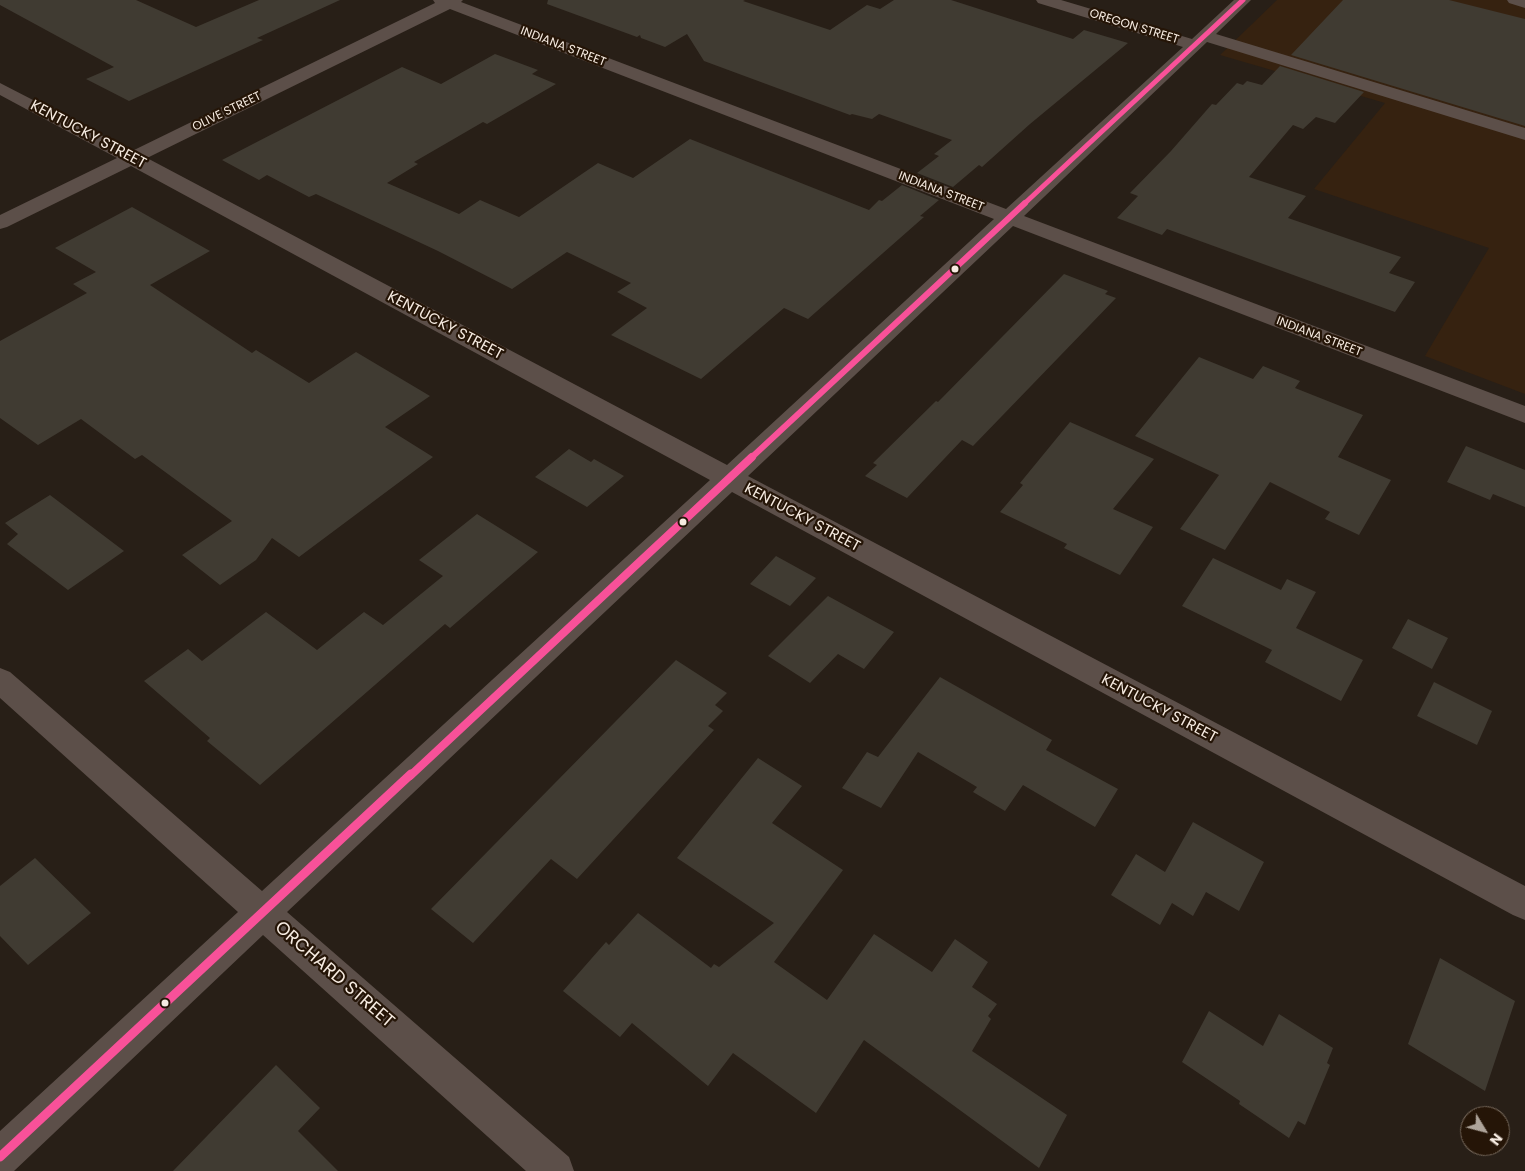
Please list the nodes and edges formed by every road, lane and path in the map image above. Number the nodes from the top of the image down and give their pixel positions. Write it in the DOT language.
graph roads {
  1 [pos="1044,0"];
  2 [pos="1243,0"];
  3 [pos="1516,0"];
  4 [pos="448,1"];
  5 [pos="1525,3"];
  6 [pos="1200,40"];
  7 [pos="0,88"];
  8 [pos="1525,134"];
  9 [pos="132,159"];
  10 [pos="1009,218"];
  11 [pos="0,223"];
  12 [pos="1525,415"];
  13 [pos="729,479"];
  14 [pos="0,680"];
  15 [pos="1525,904"];
  16 [pos="262,913"];
  17 [pos="0,1157"];
  18 [pos="555,1171"];
  1 -- 6 [label="street, OREGON STREET"];
  2 -- 6 [label="street"];
  3 -- 5 [label="street"];
  4 -- 9 [label="street, OLIVE STREET"];
  4 -- 10 [label="street, INDIANA STREET"];
  6 -- 8 [label="street, OREGON STREET"];
  6 -- 10 [label="street"];
  7 -- 9 [label="street, KENTUCKY STREET"];
  9 -- 11 [label="street, OLIVE STREET"];
  9 -- 13 [label="street, KENTUCKY STREET"];
  10 -- 12 [label="street, INDIANA STREET"];
  10 -- 13 [label="street"];
  13 -- 15 [label="street, KENTUCKY STREET"];
  13 -- 16 [label="street"];
  14 -- 16 [label="street, ORCHARD STREET"];
  16 -- 17 [label="street"];
  16 -- 18 [label="street, ORCHARD STREET"];
}
